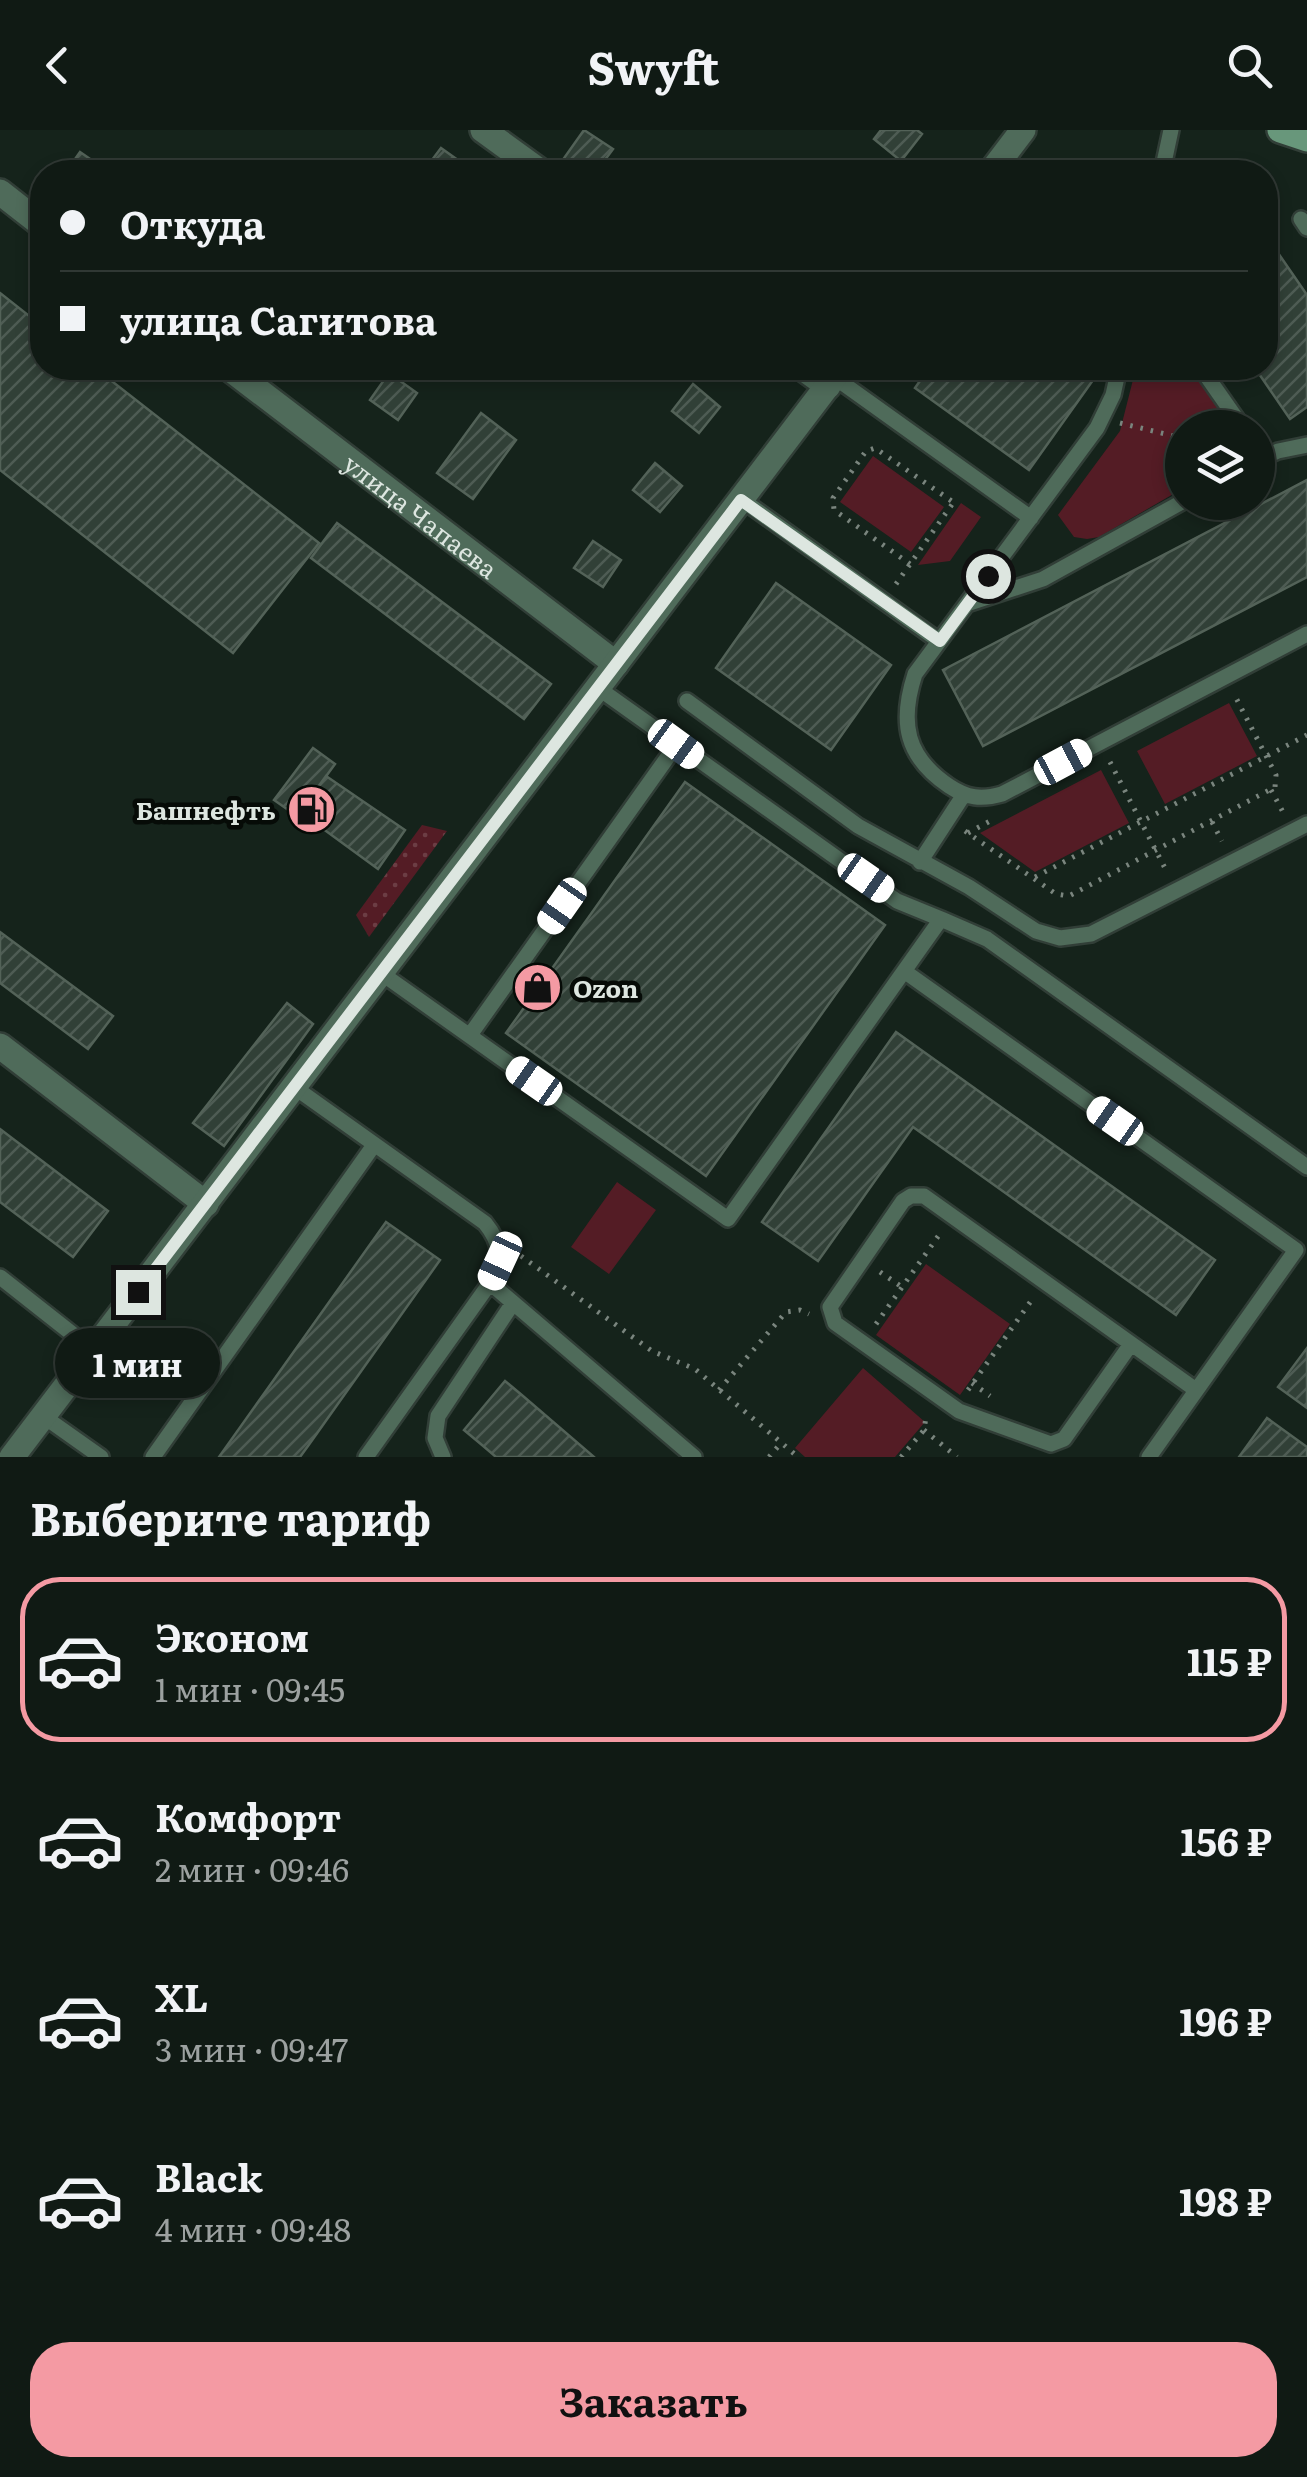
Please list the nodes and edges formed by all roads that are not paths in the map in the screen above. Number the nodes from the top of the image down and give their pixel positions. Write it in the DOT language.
graph roads {
  1 [pos="484,130"];
  2 [pos="1024,130"];
  3 [pos="1171,130"];
  4 [pos="1280,130"];
  5 [pos="1307,139"];
  6 [pos="525,160"];
  7 [pos="1000,160"];
  8 [pos="1165,160"];
  9 [pos="0,192"];
  10 [pos="30,216"];
  11 [pos="245,380"];
  12 [pos="832,380"];
  13 [pos="838,380"];
  14 [pos="1116,380"];
  15 [pos="1209,380"];
  16 [pos="1230,410"];
  17 [pos="1307,445"];
  18 [pos="1275,452"];
  19 [pos="741,500"];
  20 [pos="1165,511"];
  21 [pos="1031,518"];
  22 [pos="967,604"];
  23 [pos="1307,634"];
  24 [pos="940,641"];
  25 [pos="616,664"];
  26 [pos="598,688"];
  27 [pos="687,701"];
  28 [pos="676,744"];
  29 [pos="963,796"];
  30 [pos="1307,824"];
  31 [pos="920,862"];
  32 [pos="941,920"];
  33 [pos="904,970"];
  34 [pos="382,972"];
  35 [pos="470,1035"];
  36 [pos="0,1046"];
  37 [pos="294,1088"];
  38 [pos="374,1144"];
  39 [pos="1307,1167"];
  40 [pos="206,1204"];
  41 [pos="1307,1234"];
  42 [pos="1296,1250"];
  43 [pos="0,1277"];
  44 [pos="490,1283"];
  45 [pos="514,1303"];
  46 [pos="1131,1344"];
  47 [pos="94,1350"];
  48 [pos="1196,1390"];
  49 [pos="43,1416"];
  50 [pos="12,1457"];
  51 [pos="100,1457"];
  52 [pos="153,1457"];
  53 [pos="366,1457"];
  54 [pos="443,1457"];
  55 [pos="694,1457"];
  56 [pos="1149,1457"];
  1 -- 6 [label="street"];
  2 -- 7 [label="street"];
  3 -- 8 [label="lane"];
  4 -- 5 [label="street"];
  9 -- 10 [label="street"];
  11 -- 25 [label="street, улица Чапаева"];
  12 -- 19 [label="street"];
  13 -- 21 [label="lane"];
  14 -- 21 [label="lane"];
  15 -- 16 [label="lane"];
  17 -- 18 [label="lane"];
  19 -- 24 [label="lane"];
  19 -- 25 [label="street"];
  20 -- 22 [label="lane"];
  21 -- 22 [label="lane"];
  22 -- 24 [label="lane"];
  23 -- 29 [label="lane"];
  24 -- 29 [label="lane"];
  25 -- 26 [label="street"];
  26 -- 28 [label="lane"];
  26 -- 34 [label="street"];
  27 -- 31 [label="lane"];
  28 -- 32 [label="lane"];
  28 -- 35 [label="lane"];
  29 -- 31 [label="lane"];
  30 -- 31 [label="lane"];
  32 -- 33 [label="lane"];
  32 -- 39 [label="lane"];
  33 -- 35 [label="lane"];
  33 -- 42 [label="lane"];
  34 -- 35 [label="lane"];
  34 -- 37 [label="street"];
  36 -- 40 [label="street"];
  37 -- 38 [label="lane"];
  37 -- 40 [label="street"];
  38 -- 44 [label="lane"];
  38 -- 52 [label="lane"];
  40 -- 47 [label="street"];
  41 -- 42 [label="lane"];
  42 -- 48 [label="lane"];
  43 -- 47 [label="lane"];
  44 -- 45 [label="lane"];
  44 -- 53 [label="lane"];
  45 -- 54 [label="lane"];
  45 -- 55 [label="lane"];
  46 -- 46 [label="lane"];
  46 -- 48 [label="lane"];
  47 -- 49 [label="street"];
  48 -- 56 [label="lane"];
  49 -- 50 [label="street"];
  49 -- 51 [label="lane"];
}
